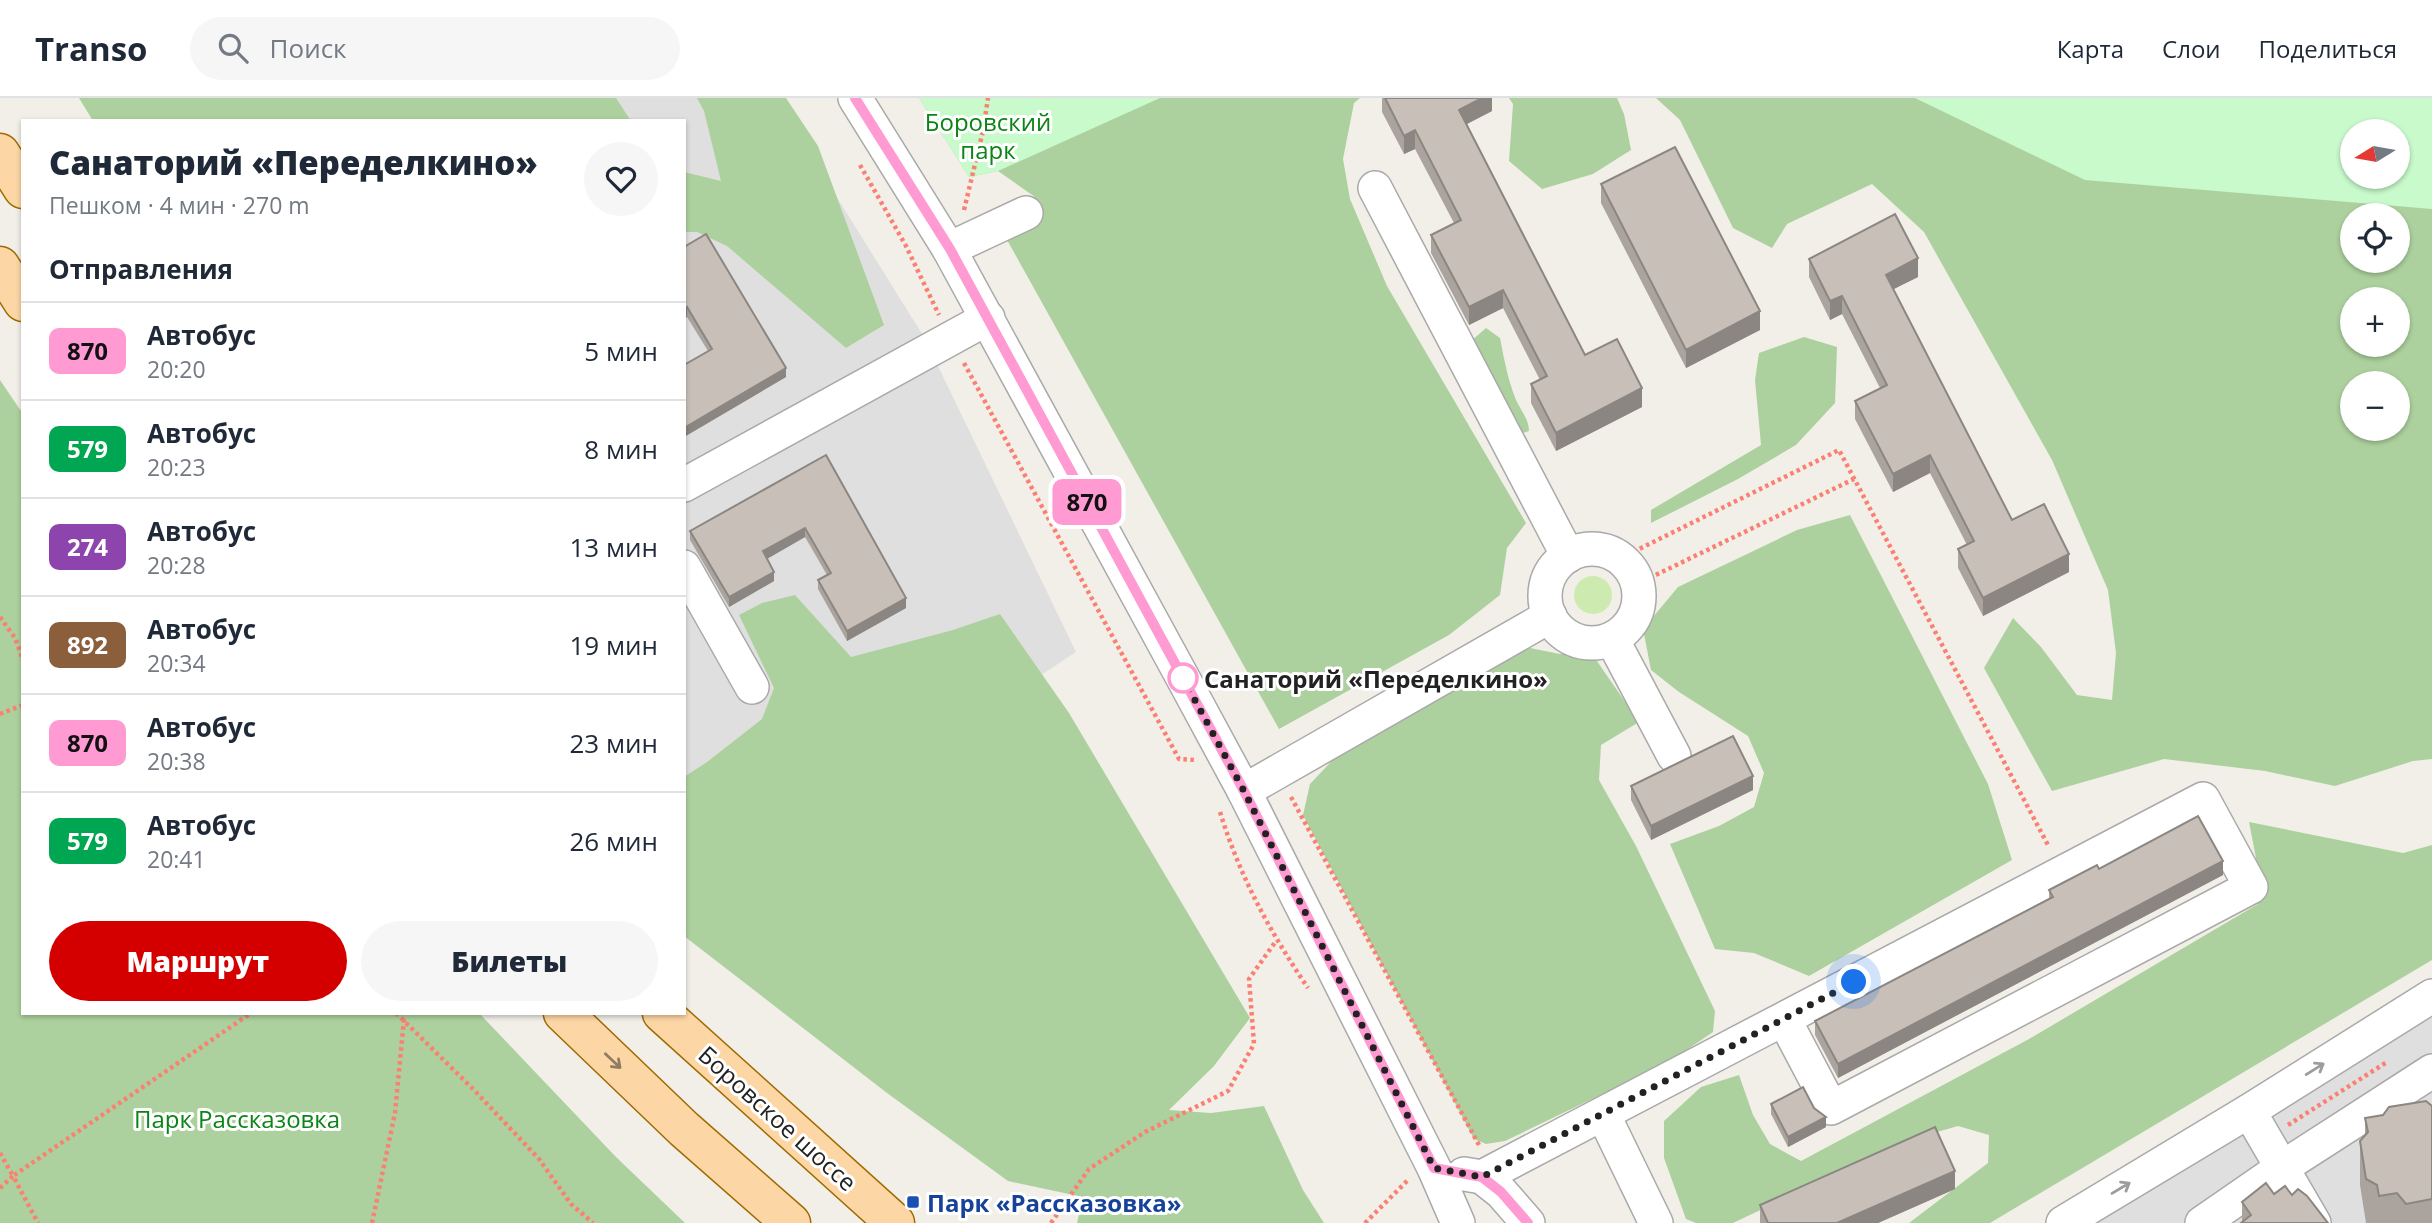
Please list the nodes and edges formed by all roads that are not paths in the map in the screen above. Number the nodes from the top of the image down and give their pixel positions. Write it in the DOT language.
graph roads {
  1 [pos="855,98"];
  2 [pos="0,152"];
  3 [pos="21,186"];
  4 [pos="1375,188"];
  5 [pos="1026,213"];
  6 [pos="950,249"];
  7 [pos="0,267"];
  8 [pos="21,299"];
  9 [pos="988,318"];
  10 [pos="686,484"];
  11 [pos="1569,556"];
  12 [pos="686,571"];
  13 [pos="1550,616"];
  14 [pos="1612,639"];
  15 [pos="752,687"];
  16 [pos="1674,755"];
  17 [pos="1230,797"];
  18 [pos="2432,996"];
  19 [pos="565,1015"];
  20 [pos="665,1015"];
  21 [pos="1784,1019"];
  22 [pos="2432,1071"];
  23 [pos="2249,1111"];
  24 [pos="1603,1114"];
  25 [pos="2283,1167"];
  26 [pos="1420,1175"];
  27 [pos="1482,1177"];
  28 [pos="791,1223"];
  29 [pos="895,1223"];
  30 [pos="1458,1223"];
  31 [pos="1469,1223"];
  32 [pos="1528,1223"];
  33 [pos="1656,1223"];
  34 [pos="2063,1223"];
  35 [pos="2202,1223"];
  36 [pos="2314,1223"];
  1 -- 6 [label="street"];
  2 -- 3 [label="main road"];
  4 -- 11 [label="street"];
  5 -- 6 [label="street"];
  6 -- 9 [label="street"];
  7 -- 8 [label="main road"];
  9 -- 10 [label="street"];
  9 -- 17 [label="street"];
  11 -- 13 [label="street"];
  11 -- 14 [label="street"];
  12 -- 15 [label="street"];
  13 -- 14 [label="street"];
  13 -- 17 [label="street"];
  14 -- 16 [label="street"];
  17 -- 26 [label="street"];
  23 -- 18 [label="street, one-way"];
  19 -- 28 [label="main road, one-way"];
  20 -- 29 [label="main road, Боровское шоссе"];
  21 -- 21 [label="street"];
  21 -- 24 [label="street"];
  22 -- 25 [label="street"];
  23 -- 25 [label="street"];
  34 -- 23 [label="street, one-way"];
  24 -- 27 [label="street"];
  24 -- 33 [label="street"];
  25 -- 35 [label="street"];
  25 -- 36 [label="street"];
  26 -- 27 [label="street"];
  26 -- 30 [label="street"];
  26 -- 31 [label="street"];
  27 -- 32 [label="street"];
}
